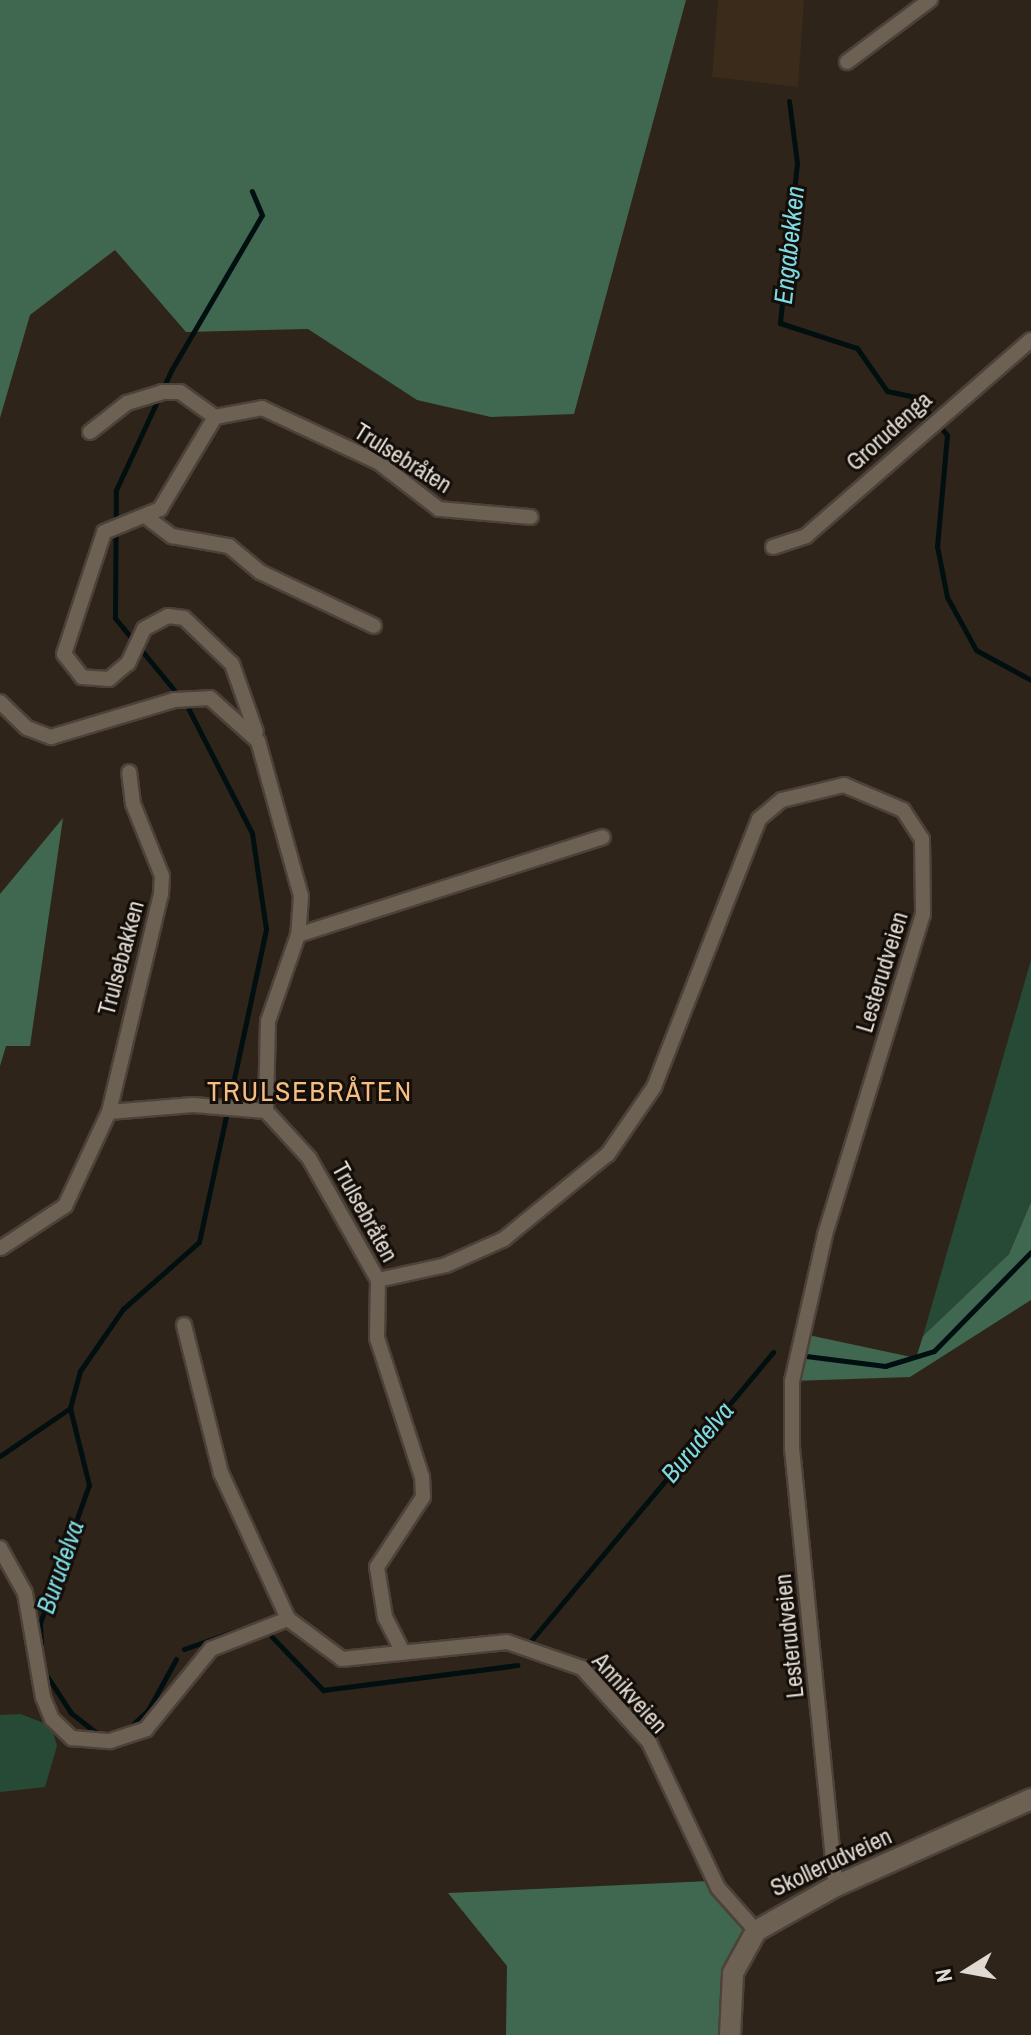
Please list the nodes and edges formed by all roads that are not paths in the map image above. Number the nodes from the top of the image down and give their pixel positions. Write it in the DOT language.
graph roads {
  1 [pos="930,0"];
  2 [pos="847,62"];
  3 [pos="1031,340"];
  4 [pos="215,417"];
  5 [pos="90,432"];
  6 [pos="145,516"];
  7 [pos="531,517"];
  8 [pos="773,547"];
  9 [pos="374,626"];
  10 [pos="0,702"];
  11 [pos="258,741"];
  12 [pos="129,772"];
  13 [pos="603,837"];
  14 [pos="298,935"];
  15 [pos="266,1111"];
  16 [pos="109,1112"];
  17 [pos="1,1248"];
  18 [pos="378,1280"];
  19 [pos="184,1325"];
  20 [pos="0,1548"];
  21 [pos="288,1619"];
  22 [pos="402,1651"];
  23 [pos="1031,1799"];
  24 [pos="836,1886"];
  25 [pos="756,1931"];
  26 [pos="730,2035"];
  1 -- 2 [label="street"];
  3 -- 8 [label="street, Grorudenga"];
  4 -- 5 [label="street"];
  4 -- 6 [label="street"];
  4 -- 7 [label="street, Trulsebråten"];
  6 -- 9 [label="street"];
  6 -- 11 [label="street"];
  10 -- 11 [label="street"];
  11 -- 14 [label="street"];
  12 -- 16 [label="street, Trulsebakken"];
  13 -- 14 [label="street"];
  14 -- 15 [label="street"];
  15 -- 16 [label="street"];
  15 -- 18 [label="street, Trulsebråten"];
  16 -- 17 [label="street, Trulsebakken"];
  18 -- 22 [label="street, Trulsebråten"];
  18 -- 24 [label="street, Lesterudveien"];
  19 -- 21 [label="street, Annikveien"];
  20 -- 21 [label="street"];
  21 -- 22 [label="street, Annikveien"];
  22 -- 25 [label="street, Annikveien"];
  23 -- 24 [label="street, Skollerudveien"];
  24 -- 25 [label="street, Skollerudveien"];
  25 -- 26 [label="street"];
}
